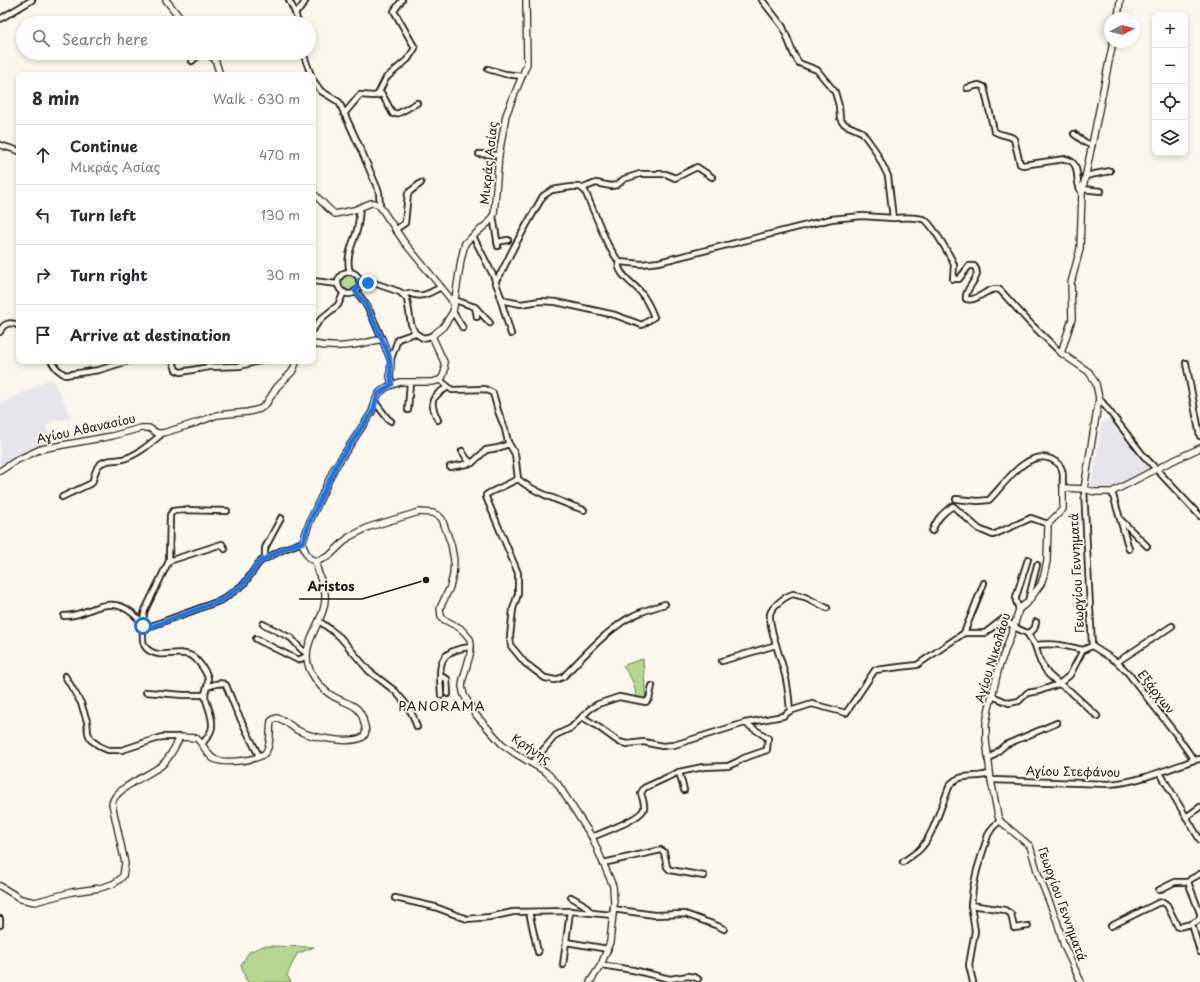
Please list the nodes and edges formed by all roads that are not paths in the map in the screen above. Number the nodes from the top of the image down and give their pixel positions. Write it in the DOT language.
graph roads {
  1 [pos="32,0"];
  2 [pos="166,0"];
  3 [pos="289,0"];
  4 [pos="306,0"];
  5 [pos="402,0"];
  6 [pos="526,0"];
  7 [pos="762,0"];
  8 [pos="1120,0"];
  9 [pos="1119,12"];
  10 [pos="295,13"];
  11 [pos="179,16"];
  12 [pos="296,16"];
  13 [pos="0,19"];
  14 [pos="1112,48"];
  15 [pos="215,60"];
  16 [pos="306,60"];
  17 [pos="488,69"];
  18 [pos="219,72"];
  19 [pos="310,72"];
  20 [pos="522,76"];
  21 [pos="316,84"];
  22 [pos="967,88"];
  23 [pos="378,94"];
  24 [pos="417,103"];
  25 [pos="344,114"];
  26 [pos="1074,134"];
  27 [pos="0,144"];
  28 [pos="1092,144"];
  29 [pos="16,150"];
  30 [pos="479,154"];
  31 [pos="499,155"];
  32 [pos="1110,171"];
  33 [pos="712,176"];
  34 [pos="1085,176"];
  35 [pos="421,183"];
  36 [pos="582,188"];
  37 [pos="1082,191"];
  38 [pos="1101,191"];
  39 [pos="316,195"];
  40 [pos="380,206"];
  41 [pos="360,208"];
  42 [pos="493,216"];
  43 [pos="893,218"];
  44 [pos="395,230"];
  45 [pos="473,236"];
  46 [pos="508,240"];
  47 [pos="620,262"];
  48 [pos="350,272"];
  49 [pos="359,280"];
  50 [pos="316,281"];
  51 [pos="495,282"];
  52 [pos="338,284"];
  53 [pos="441,287"];
  54 [pos="355,291"];
  55 [pos="344,292"];
  56 [pos="403,294"];
  57 [pos="500,294"];
  58 [pos="454,306"];
  59 [pos="475,307"];
  60 [pos="477,317"];
  61 [pos="490,322"];
  62 [pos="16,325"];
  63 [pos="316,325"];
  64 [pos="463,328"];
  65 [pos="0,332"];
  66 [pos="415,333"];
  67 [pos="511,334"];
  68 [pos="432,336"];
  69 [pos="382,339"];
  70 [pos="316,344"];
  71 [pos="1061,353"];
  72 [pos="391,359"];
  73 [pos="1186,363"];
  74 [pos="53,364"];
  75 [pos="118,364"];
  76 [pos="174,364"];
  77 [pos="248,364"];
  78 [pos="296,364"];
  79 [pos="440,380"];
  80 [pos="410,382"];
  81 [pos="392,384"];
  82 [pos="448,387"];
  83 [pos="1099,398"];
  84 [pos="375,402"];
  85 [pos="408,410"];
  86 [pos="438,420"];
  87 [pos="391,421"];
  88 [pos="163,433"];
  89 [pos="1200,436"];
  90 [pos="509,444"];
  91 [pos="1200,448"];
  92 [pos="462,450"];
  93 [pos="472,463"];
  94 [pos="450,467"];
  95 [pos="1155,469"];
  96 [pos="0,471"];
  97 [pos="518,479"];
  98 [pos="1063,488"];
  99 [pos="1084,489"];
  100 [pos="1112,492"];
  101 [pos="62,497"];
  102 [pos="956,499"];
  103 [pos="584,510"];
  104 [pos="228,511"];
  105 [pos="1200,516"];
  106 [pos="281,518"];
  107 [pos="1120,520"];
  108 [pos="1048,524"];
  109 [pos="932,532"];
  110 [pos="303,542"];
  111 [pos="1147,546"];
  112 [pos="225,549"];
  113 [pos="1129,549"];
  114 [pos="265,558"];
  115 [pos="1028,560"];
  116 [pos="169,561"];
  117 [pos="315,561"];
  118 [pos="1037,565"];
  119 [pos="984,583"];
  120 [pos="1028,602"];
  121 [pos="665,604"];
  122 [pos="827,608"];
  123 [pos="1019,609"];
  124 [pos="64,616"];
  125 [pos="318,621"];
  126 [pos="1036,622"];
  127 [pos="263,624"];
  128 [pos="1172,626"];
  129 [pos="143,627"];
  130 [pos="1014,627"];
  131 [pos="964,633"];
  132 [pos="1028,633"];
  133 [pos="256,639"];
  134 [pos="776,645"];
  135 [pos="1035,645"];
  136 [pos="1092,646"];
  137 [pos="471,647"];
  138 [pos="1082,650"];
  139 [pos="307,655"];
  140 [pos="722,661"];
  141 [pos="1117,662"];
  142 [pos="65,676"];
  143 [pos="440,676"];
  144 [pos="1059,684"];
  145 [pos="652,686"];
  146 [pos="207,687"];
  147 [pos="146,692"];
  148 [pos="448,694"];
  149 [pos="205,695"];
  150 [pos="441,695"];
  151 [pos="992,696"];
  152 [pos="790,711"];
  153 [pos="1097,716"];
  154 [pos="582,717"];
  155 [pos="745,723"];
  156 [pos="1057,723"];
  157 [pos="417,726"];
  158 [pos="180,737"];
  159 [pos="202,744"];
  160 [pos="259,756"];
  161 [pos="988,760"];
  162 [pos="1194,760"];
  163 [pos="1200,760"];
  164 [pos="532,763"];
  165 [pos="680,772"];
  166 [pos="990,773"];
  167 [pos="1160,773"];
  168 [pos="991,780"];
  169 [pos="684,790"];
  170 [pos="1200,807"];
  171 [pos="1186,817"];
  172 [pos="1000,821"];
  173 [pos="592,837"];
  174 [pos="1200,840"];
  175 [pos="903,862"];
  176 [pos="603,863"];
  177 [pos="1200,874"];
  178 [pos="704,876"];
  179 [pos="1188,882"];
  180 [pos="0,886"];
  181 [pos="1159,890"];
  182 [pos="571,897"];
  183 [pos="395,898"];
  184 [pos="971,905"];
  185 [pos="570,911"];
  186 [pos="530,912"];
  187 [pos="590,912"];
  188 [pos="613,912"];
  189 [pos="1200,914"];
  190 [pos="0,919"];
  191 [pos="1192,924"];
  192 [pos="0,925"];
  193 [pos="1028,926"];
  194 [pos="1111,926"];
  195 [pos="724,929"];
  196 [pos="566,942"];
  197 [pos="608,949"];
  198 [pos="538,952"];
  199 [pos="1200,952"];
  200 [pos="563,965"];
  201 [pos="601,965"];
  202 [pos="698,979"];
  203 [pos="590,982"];
  204 [pos="973,982"];
  205 [pos="1081,982"];
  1 -- 13 [label="street"];
  2 -- 11 [label="street"];
  3 -- 10 [label="street"];
  4 -- 10 [label="street"];
  5 -- 23 [label="street"];
  6 -- 20 [label="street, Μικράς Ασίας"];
  7 -- 43 [label="street"];
  8 -- 9 [label="street"];
  10 -- 12 [label="street"];
  14 -- 28 [label="street"];
  15 -- 18 [label="street"];
  16 -- 19 [label="street"];
  17 -- 20 [label="street"];
  20 -- 31 [label="street, Μικράς Ασίας"];
  21 -- 25 [label="street"];
  22 -- 37 [label="street"];
  23 -- 24 [label="street"];
  23 -- 25 [label="street"];
  25 -- 40 [label="street"];
  26 -- 28 [label="street"];
  27 -- 29 [label="street"];
  28 -- 34 [label="street"];
  30 -- 31 [label="street"];
  31 -- 42 [label="street, Μικράς Ασίας"];
  32 -- 34 [label="street"];
  33 -- 36 [label="street"];
  34 -- 37 [label="street"];
  35 -- 44 [label="street"];
  36 -- 47 [label="street"];
  36 -- 51 [label="street"];
  37 -- 38 [label="street"];
  37 -- 71 [label="street"];
  39 -- 41 [label="street"];
  40 -- 41 [label="street"];
  40 -- 44 [label="street"];
  41 -- 48 [label="street"];
  42 -- 45 [label="street, Μικράς Ασίας"];
  42 -- 46 [label="street"];
  43 -- 47 [label="street"];
  43 -- 71 [label="street"];
  44 -- 53 [label="street"];
  45 -- 51 [label="street"];
  45 -- 58 [label="street, Μικράς Ασίας"];
  47 -- 57 [label="street"];
  48 -- 49 [label="street"];
  48 -- 52 [label="street"];
  49 -- 54 [label="street"];
  49 -- 56 [label="street"];
  50 -- 52 [label="street"];
  51 -- 57 [label="street"];
  52 -- 55 [label="street"];
  53 -- 56 [label="street"];
  53 -- 58 [label="street"];
  54 -- 55 [label="street"];
  54 -- 69 [label="street"];
  55 -- 63 [label="street"];
  56 -- 66 [label="street"];
  57 -- 67 [label="street"];
  58 -- 59 [label="street"];
  58 -- 64 [label="street"];
  58 -- 68 [label="street, Μικράς Ασίας"];
  59 -- 60 [label="street"];
  59 -- 61 [label="street"];
  62 -- 65 [label="street"];
  66 -- 68 [label="street"];
  66 -- 72 [label="street"];
  68 -- 79 [label="street"];
  69 -- 70 [label="street"];
  69 -- 72 [label="street"];
  71 -- 83 [label="street"];
  72 -- 81 [label="street"];
  73 -- 89 [label="street"];
  74 -- 75 [label="street"];
  76 -- 77 [label="street"];
  78 -- 88 [label="street"];
  79 -- 80 [label="street"];
  79 -- 82 [label="street"];
  80 -- 81 [label="street"];
  80 -- 85 [label="street"];
  81 -- 84 [label="street"];
  82 -- 86 [label="street"];
  82 -- 90 [label="street"];
  83 -- 95 [label="street"];
  83 -- 99 [label="street, Γεωργίου Γεννηματά"];
  84 -- 87 [label="street"];
  84 -- 110 [label="street"];
  88 -- 96 [label="street, Αγίου Αθανασίου"];
  88 -- 101 [label="street"];
  90 -- 93 [label="street"];
  90 -- 97 [label="street"];
  91 -- 95 [label="street"];
  92 -- 93 [label="street"];
  93 -- 94 [label="street"];
  95 -- 100 [label="street"];
  95 -- 105 [label="street"];
  97 -- 103 [label="street"];
  97 -- 121 [label="street"];
  98 -- 99 [label="street"];
  98 -- 102 [label="street"];
  98 -- 108 [label="street"];
  99 -- 100 [label="street"];
  99 -- 136 [label="street, Γεωργίου Γεννηματά"];
  100 -- 107 [label="street"];
  104 -- 116 [label="street"];
  106 -- 114 [label="street"];
  107 -- 111 [label="street"];
  107 -- 113 [label="street"];
  108 -- 109 [label="street"];
  108 -- 120 [label="street, Αγίου Νικολάου"];
  110 -- 114 [label="street"];
  110 -- 117 [label="street"];
  112 -- 116 [label="street"];
  114 -- 129 [label="street"];
  115 -- 123 [label="street"];
  116 -- 129 [label="street"];
  117 -- 125 [label="street"];
  117 -- 137 [label="street"];
  118 -- 120 [label="street"];
  119 -- 131 [label="street"];
  120 -- 123 [label="street, Αγίου Νικολάου"];
  122 -- 134 [label="street"];
  123 -- 130 [label="street, Αγίου Νικολάου"];
  124 -- 129 [label="street"];
  125 -- 139 [label="street"];
  125 -- 157 [label="street"];
  126 -- 132 [label="street"];
  127 -- 139 [label="street"];
  128 -- 141 [label="street"];
  129 -- 146 [label="street"];
  130 -- 131 [label="street"];
  130 -- 132 [label="street"];
  130 -- 151 [label="street, Αγίου Νικολάου"];
  131 -- 152 [label="street"];
  132 -- 135 [label="street"];
  133 -- 139 [label="street"];
  134 -- 140 [label="street"];
  134 -- 152 [label="street"];
  135 -- 138 [label="street"];
  135 -- 144 [label="street"];
  136 -- 138 [label="street, Γεωργίου Γεννηματά"];
  136 -- 141 [label="street, Εξάρχων"];
  137 -- 143 [label="street"];
  137 -- 164 [label="street, Κρήνης"];
  138 -- 144 [label="street, Γεωργίου Γεννηματά"];
  139 -- 160 [label="street"];
  141 -- 162 [label="street, Εξάρχων"];
  142 -- 158 [label="street"];
  143 -- 148 [label="street"];
  143 -- 150 [label="street"];
  144 -- 151 [label="street"];
  144 -- 153 [label="street"];
  145 -- 154 [label="street"];
  146 -- 149 [label="street"];
  146 -- 160 [label="street"];
  147 -- 149 [label="street"];
  149 -- 159 [label="street"];
  151 -- 161 [label="street, Αγίου Νικολάου"];
  152 -- 155 [label="street"];
  154 -- 155 [label="street"];
  154 -- 164 [label="street"];
  155 -- 165 [label="street"];
  156 -- 161 [label="street"];
  158 -- 159 [label="street"];
  158 -- 180 [label="street"];
  159 -- 160 [label="street"];
  161 -- 166 [label="street, Αγίου Νικολάου"];
  162 -- 163 [label="street, Αγίου Στεφάνου"];
  162 -- 167 [label="street, Αγίου Στεφάνου"];
  164 -- 173 [label="street, Κρήνης"];
  165 -- 169 [label="street"];
  165 -- 173 [label="street"];
  166 -- 168 [label="street, Αγίου Νικολάου"];
  166 -- 175 [label="street"];
  167 -- 168 [label="street, Αγίου Στεφάνου"];
  167 -- 171 [label="street"];
  168 -- 172 [label="street, Αγίου Νικολάου"];
  170 -- 171 [label="street"];
  171 -- 174 [label="street"];
  172 -- 184 [label="street"];
  172 -- 205 [label="street, Γεωργίου Γεννηματά"];
  173 -- 176 [label="street, Κρήνης"];
  176 -- 178 [label="street"];
  176 -- 188 [label="street, Κρήνης"];
  177 -- 179 [label="street"];
  179 -- 181 [label="street"];
  179 -- 189 [label="street"];
  182 -- 187 [label="street"];
  183 -- 186 [label="street"];
  184 -- 193 [label="street"];
  184 -- 204 [label="street"];
  185 -- 186 [label="street"];
  185 -- 187 [label="street"];
  185 -- 196 [label="street"];
  186 -- 198 [label="street"];
  187 -- 188 [label="street"];
  188 -- 195 [label="street"];
  188 -- 197 [label="street, Κρήνης"];
  189 -- 191 [label="street"];
  190 -- 192 [label="street"];
  191 -- 194 [label="street"];
  191 -- 199 [label="street"];
  196 -- 197 [label="street"];
  196 -- 200 [label="street"];
  197 -- 201 [label="street, Κρήνης"];
  201 -- 202 [label="street"];
  201 -- 203 [label="street, Κρήνης"];
}
